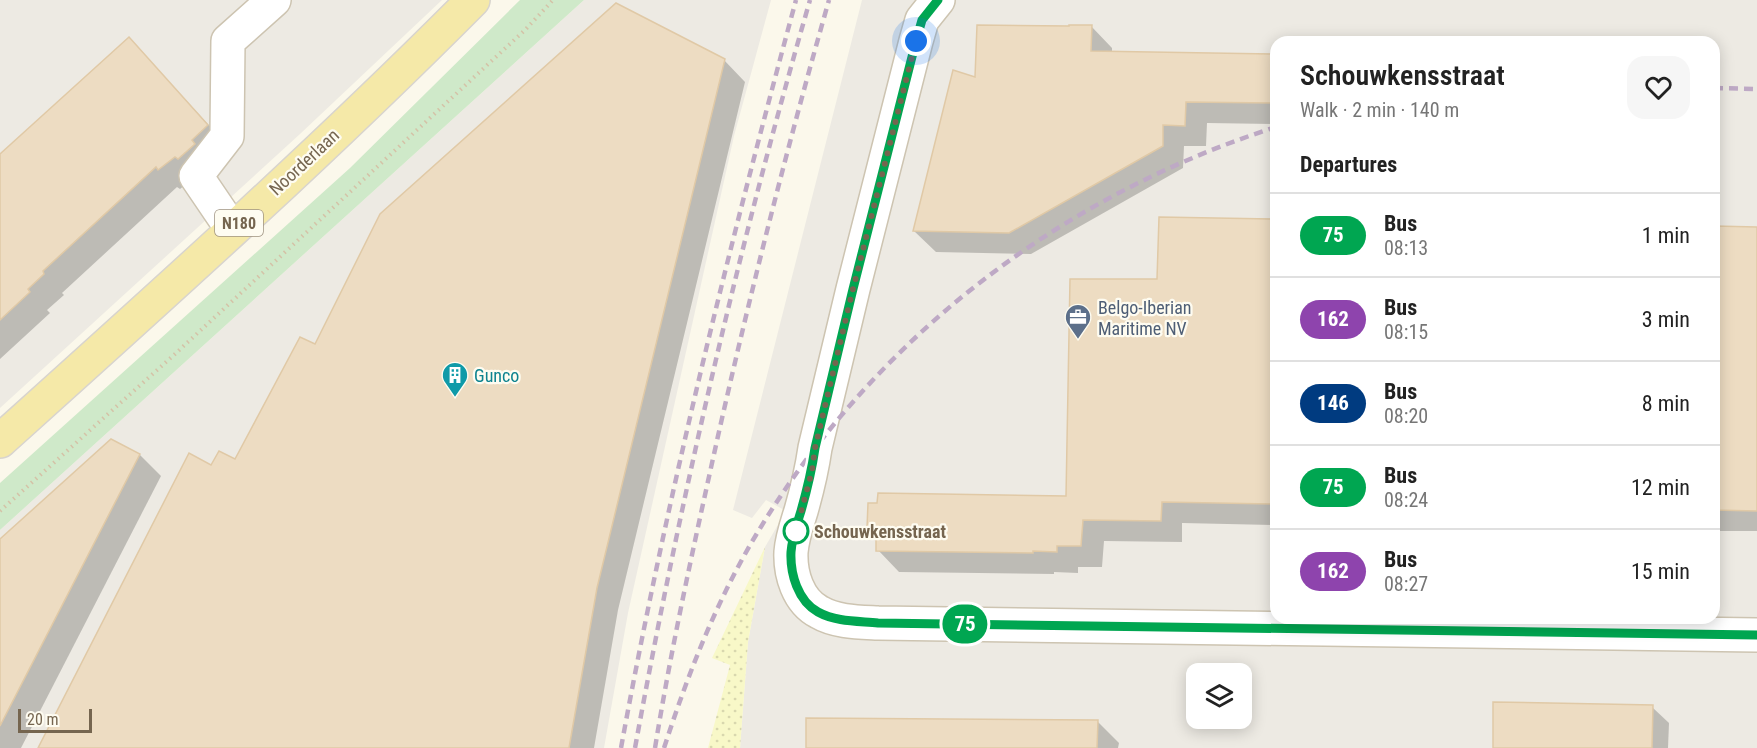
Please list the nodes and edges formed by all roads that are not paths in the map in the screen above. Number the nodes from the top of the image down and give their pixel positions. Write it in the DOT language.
graph roads {
  1 [pos="274,0"];
  2 [pos="473,0"];
  3 [pos="938,0"];
  4 [pos="232,229"];
  5 [pos="0,441"];
  6 [pos="1757,635"];
  1 -- 4 [label="street"];
  2 -- 4 [label="main road, Noorderlaan / N180"];
  3 -- 6 [label="street"];
  4 -- 5 [label="main road, Noorderlaan / N180"];
}
